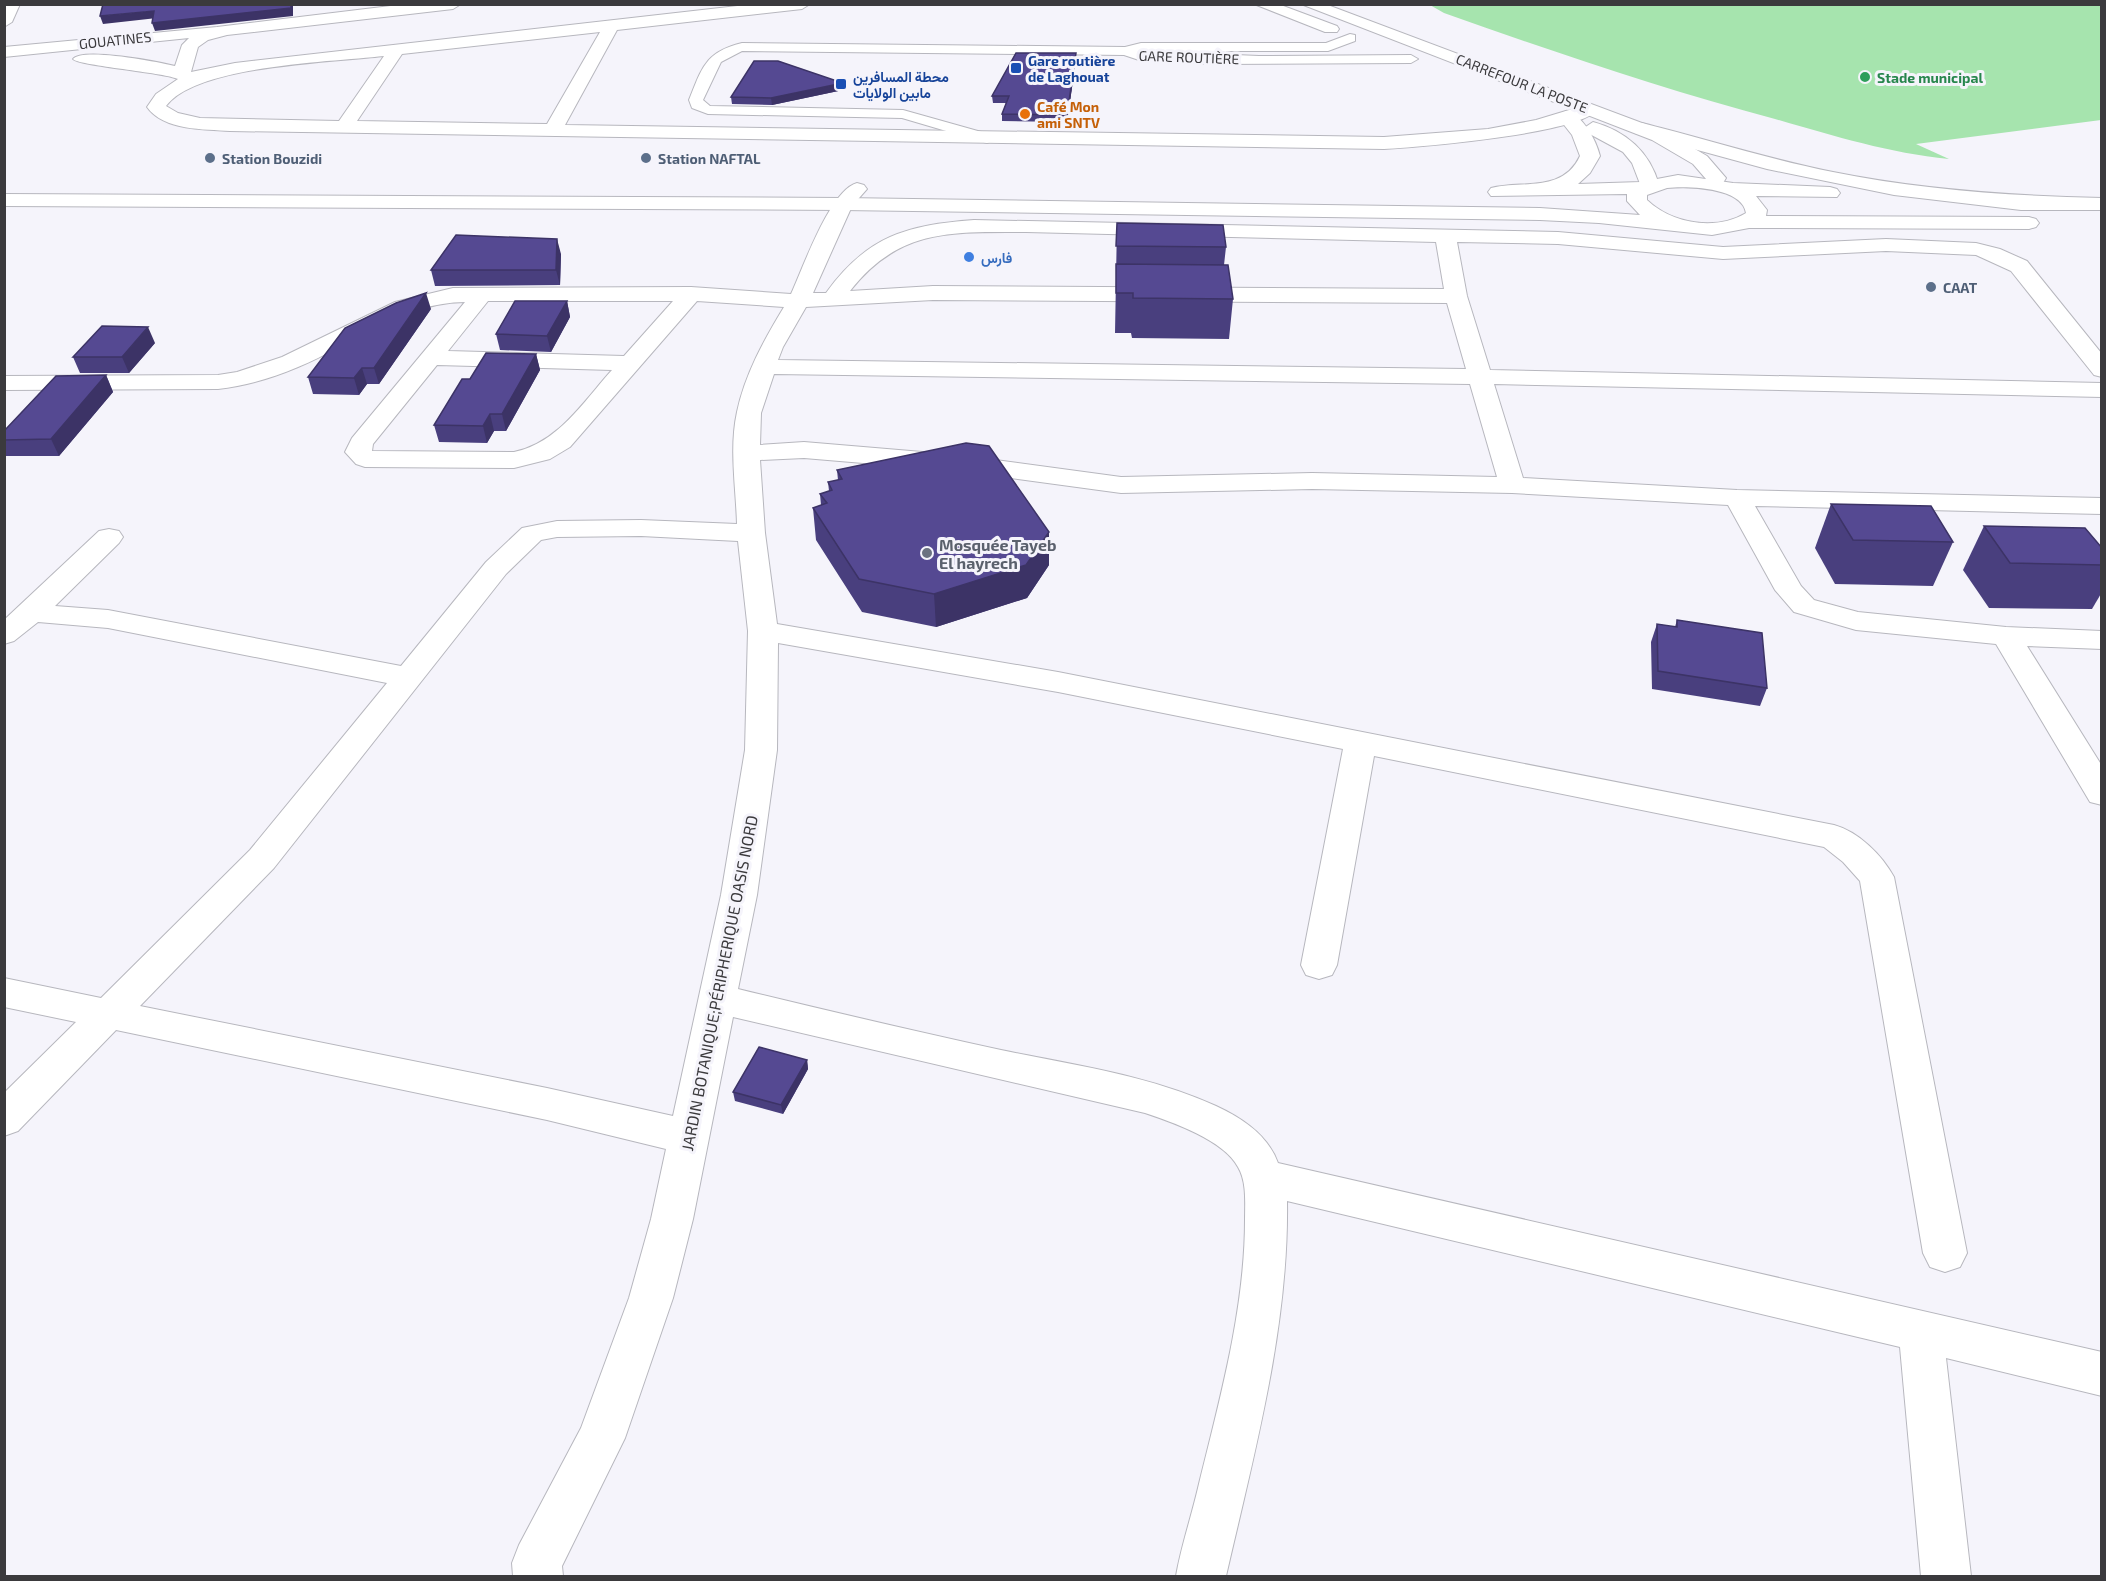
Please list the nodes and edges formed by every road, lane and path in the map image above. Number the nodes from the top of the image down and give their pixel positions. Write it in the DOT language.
graph roads {
  1 [pos="12,4"];
  2 [pos="453,4"];
  3 [pos="802,4"];
  4 [pos="1262,4"];
  5 [pos="1309,4"];
  6 [pos="4,22"];
  7 [pos="612,25"];
  8 [pos="226,30"];
  9 [pos="1350,38"];
  10 [pos="130,39"];
  11 [pos="397,49"];
  12 [pos="1125,51"];
  13 [pos="4,53"];
  14 [pos="1411,58"];
  15 [pos="133,63"];
  16 [pos="187,70"];
  17 [pos="1589,109"];
  18 [pos="1566,116"];
  19 [pos="345,126"];
  20 [pos="1642,129"];
  21 [pos="552,131"];
  22 [pos="987,138"];
  23 [pos="4,185"];
  24 [pos="1646,187"];
  25 [pos="1722,187"];
  26 [pos="1378,192"];
  27 [pos="1483,192"];
  28 [pos="1506,192"];
  29 [pos="850,196"];
  30 [pos="4,200"];
  31 [pos="2021,204"];
  32 [pos="2102,204"];
  33 [pos="2044,223"];
  34 [pos="1745,224"];
  35 [pos="2078,224"];
  36 [pos="2102,224"];
  37 [pos="1686,226"];
  38 [pos="1445,236"];
  39 [pos="1802,247"];
  40 [pos="691,294"];
  41 [pos="482,295"];
  42 [pos="1456,296"];
  43 [pos="816,300"];
  44 [pos="430,358"];
  45 [pos="631,363"];
  46 [pos="765,367"];
  47 [pos="2102,370"];
  48 [pos="1481,376"];
  49 [pos="4,383"];
  50 [pos="2102,390"];
  51 [pos="747,453"];
  52 [pos="1512,485"];
  53 [pos="1737,498"];
  54 [pos="2102,506"];
  55 [pos="751,533"];
  56 [pos="109,537"];
  57 [pos="31,613"];
  58 [pos="763,631"];
  59 [pos="4,635"];
  60 [pos="2006,636"];
  61 [pos="2102,639"];
  62 [pos="408,677"];
  63 [pos="1360,743"];
  64 [pos="2102,794"];
  65 [pos="1319,965"];
  66 [pos="4,992"];
  67 [pos="717,999"];
  68 [pos="108,1014"];
  69 [pos="4,1119"];
  70 [pos="689,1137"];
  71 [pos="1262,1177"];
  72 [pos="1945,1253"];
  73 [pos="1921,1334"];
  74 [pos="2102,1374"];
  75 [pos="533,1572"];
  76 [pos="1201,1576"];
  77 [pos="1946,1576"];
  1 -- 6 [label="main road"];
  2 -- 8 [label="main road"];
  3 -- 7 [label="main road"];
  4 -- 9 [label="main road, CARREFOUR LA POSTE"];
  5 -- 17 [label="main road, CARREFOUR LA POSTE"];
  7 -- 11 [label="main road"];
  7 -- 21 [label="main road"];
  8 -- 10 [label="main road, GOUATINES"];
  8 -- 16 [label="main road"];
  9 -- 12 [label="lane, GARE ROUTIÈRE"];
  9 -- 14 [label="main road, CARREFOUR LA POSTE"];
  10 -- 13 [label="main road, GOUATINES"];
  10 -- 15 [label="main road"];
  10 -- 16 [label="main road"];
  11 -- 16 [label="main road"];
  11 -- 19 [label="main road"];
  12 -- 14 [label="lane, GARE ROUTIÈRE"];
  12 -- 22 [label="lane"];
  13 -- 15 [label="main road"];
  14 -- 18 [label="main road, CARREFOUR LA POSTE"];
  15 -- 16 [label="main road"];
  16 -- 19 [label="main road"];
  17 -- 18 [label="main road"];
  17 -- 20 [label="main road, CARREFOUR LA POSTE"];
  18 -- 22 [label="main road"];
  18 -- 24 [label="main road, CARREFOUR LA POSTE"];
  18 -- 28 [label="main road"];
  19 -- 21 [label="main road"];
  20 -- 25 [label="main road, CARREFOUR LA POSTE"];
  20 -- 31 [label="main road"];
  21 -- 22 [label="main road"];
  23 -- 29 [label="main road"];
  24 -- 25 [label="main road"];
  24 -- 28 [label="main road"];
  24 -- 37 [label="main road, CARREFOUR LA POSTE"];
  25 -- 31 [label="main road"];
  25 -- 34 [label="main road, CARREFOUR LA POSTE"];
  26 -- 29 [label="main road"];
  27 -- 28 [label="main road"];
  29 -- 30 [label="main road"];
  29 -- 37 [label="main road"];
  29 -- 43 [label="main road"];
  31 -- 32 [label="main road"];
  33 -- 34 [label="main road"];
  34 -- 37 [label="main road, CARREFOUR LA POSTE"];
  34 -- 39 [label="main road"];
  35 -- 36 [label="main road"];
  38 -- 39 [label="main road"];
  38 -- 42 [label="main road"];
  38 -- 43 [label="main road"];
  39 -- 47 [label="main road"];
  40 -- 41 [label="main road"];
  40 -- 43 [label="main road"];
  40 -- 45 [label="main road"];
  41 -- 44 [label="main road"];
  41 -- 49 [label="main road"];
  42 -- 43 [label="main road"];
  42 -- 48 [label="main road"];
  43 -- 46 [label="main road, JARDIN BOTANIQUE;PÉRIPHERIQUE OASIS NORD"];
  44 -- 45 [label="main road"];
  44 -- 45 [label="main road"];
  46 -- 48 [label="main road"];
  46 -- 51 [label="main road, JARDIN BOTANIQUE;PÉRIPHERIQUE OASIS NORD"];
  48 -- 50 [label="main road"];
  48 -- 52 [label="main road"];
  51 -- 52 [label="main road"];
  51 -- 55 [label="main road, JARDIN BOTANIQUE;PÉRIPHERIQUE OASIS NORD"];
  52 -- 53 [label="main road"];
  53 -- 54 [label="main road"];
  53 -- 60 [label="main road"];
  55 -- 58 [label="main road, JARDIN BOTANIQUE;PÉRIPHERIQUE OASIS NORD"];
  55 -- 62 [label="main road"];
  56 -- 57 [label="main road"];
  57 -- 59 [label="main road"];
  57 -- 62 [label="main road"];
  58 -- 63 [label="main road"];
  58 -- 67 [label="main road, JARDIN BOTANIQUE;PÉRIPHERIQUE OASIS NORD"];
  60 -- 61 [label="main road"];
  60 -- 64 [label="main road"];
  62 -- 68 [label="main road"];
  63 -- 65 [label="main road"];
  63 -- 72 [label="main road"];
  66 -- 68 [label="main road"];
  67 -- 70 [label="main road, JARDIN BOTANIQUE;PÉRIPHERIQUE OASIS NORD"];
  67 -- 71 [label="main road"];
  68 -- 69 [label="main road"];
  68 -- 70 [label="main road"];
  70 -- 75 [label="main road, JARDIN BOTANIQUE;PÉRIPHERIQUE OASIS NORD"];
  71 -- 73 [label="main road"];
  71 -- 76 [label="main road"];
  73 -- 74 [label="main road"];
  73 -- 77 [label="main road"];
}
